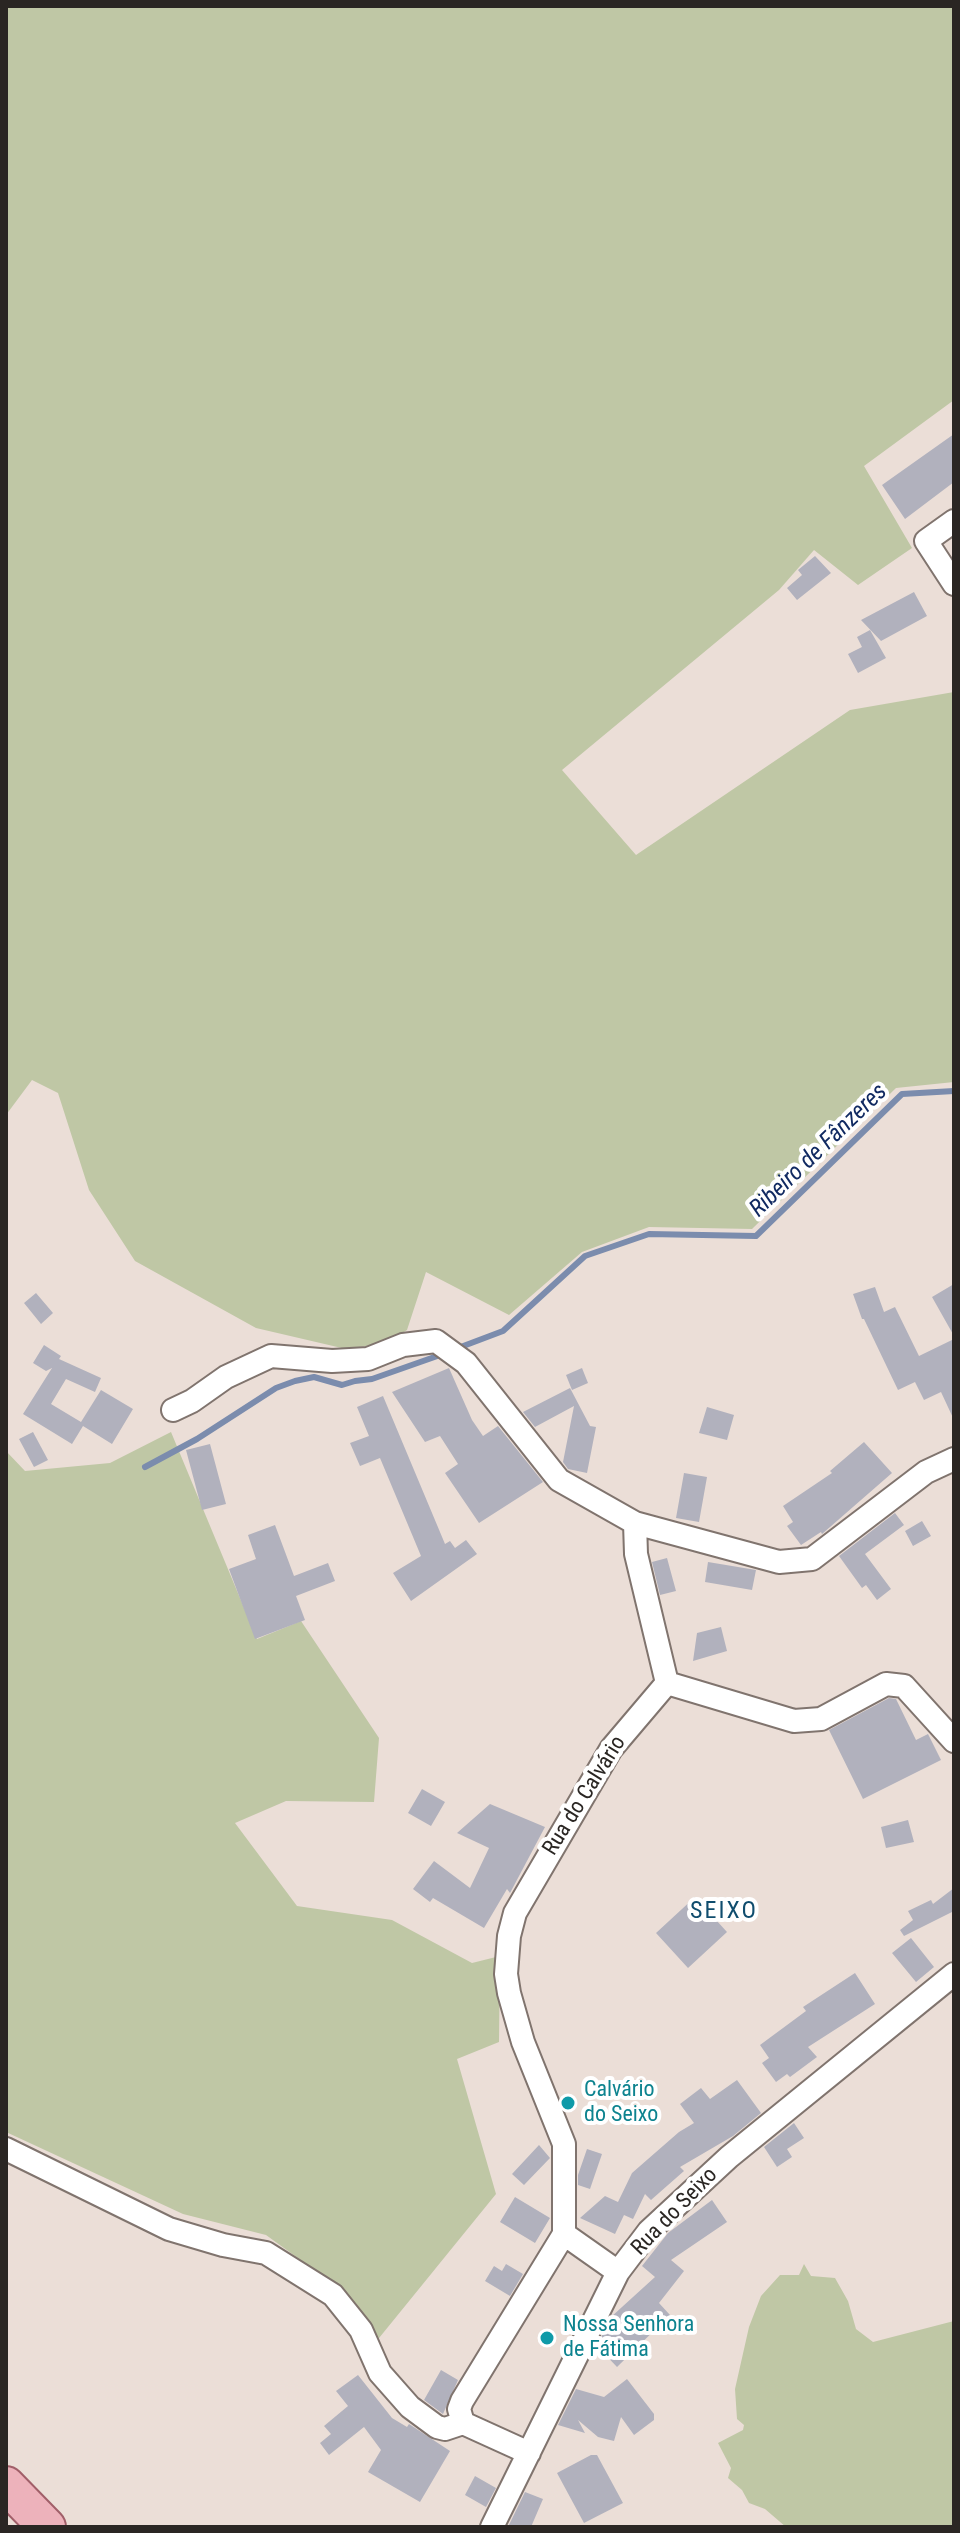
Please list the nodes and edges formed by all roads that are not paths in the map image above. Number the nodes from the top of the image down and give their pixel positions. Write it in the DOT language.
graph roads {
  1 [pos="954,521"];
  2 [pos="954,584"];
  3 [pos="173,1410"];
  4 [pos="954,1459"];
  5 [pos="635,1523"];
  6 [pos="667,1683"];
  7 [pos="954,1741"];
  8 [pos="954,1974"];
  9 [pos="6,2149"];
  10 [pos="564,2234"];
  11 [pos="618,2272"];
  12 [pos="463,2423"];
  13 [pos="529,2453"];
  14 [pos="6,2485"];
  15 [pos="47,2527"];
  16 [pos="492,2527"];
  1 -- 2 [label="street"];
  3 -- 5 [label="street"];
  4 -- 5 [label="street"];
  5 -- 6 [label="street"];
  6 -- 7 [label="street"];
  6 -- 10 [label="street, Rua do Calvário"];
  8 -- 11 [label="street, Rua do Seixo"];
  9 -- 12 [label="street"];
  10 -- 11 [label="street"];
  10 -- 12 [label="street"];
  11 -- 13 [label="street, Rua do Seixo"];
  12 -- 13 [label="street"];
  13 -- 16 [label="street, Rua do Seixo"];
  14 -- 15 [label="main road"];
}
